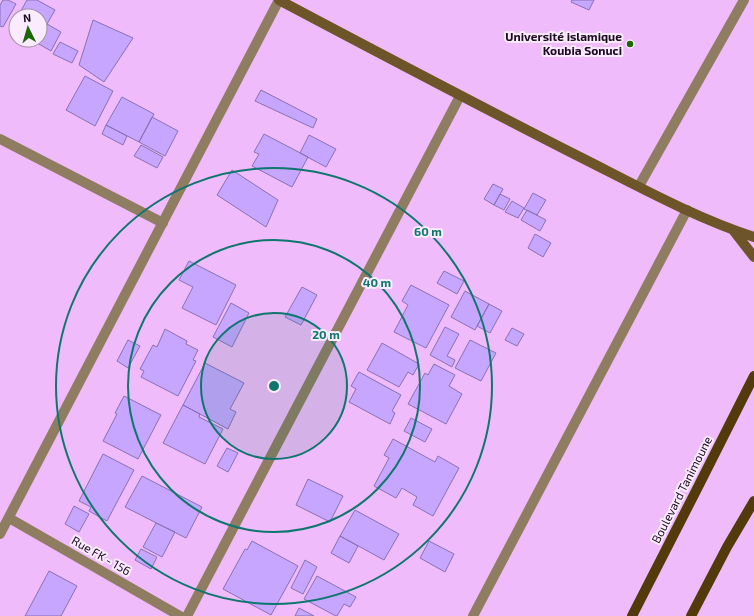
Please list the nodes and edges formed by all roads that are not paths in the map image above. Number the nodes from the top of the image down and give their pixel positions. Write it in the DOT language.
graph roads {
  1 [pos="279,0"];
  2 [pos="744,0"];
  3 [pos="460,96"];
  4 [pos="0,139"];
  5 [pos="638,186"];
  6 [pos="687,210"];
  7 [pos="163,223"];
  8 [pos="733,230"];
  9 [pos="754,237"];
  10 [pos="754,257"];
  11 [pos="754,376"];
  12 [pos="754,501"];
  13 [pos="9,518"];
  14 [pos="0,534"];
  15 [pos="180,616"];
  16 [pos="187,616"];
  17 [pos="473,616"];
  18 [pos="632,616"];
  19 [pos="691,616"];
  1 -- 3 [label="street"];
  1 -- 7 [label="street"];
  2 -- 5 [label="street"];
  3 -- 5 [label="street"];
  3 -- 16 [label="street"];
  4 -- 7 [label="street"];
  5 -- 6 [label="street"];
  6 -- 8 [label="street"];
  6 -- 17 [label="street"];
  7 -- 13 [label="street"];
  8 -- 9 [label="street"];
  8 -- 10 [label="street"];
  11 -- 18 [label="main road, Boulevard Tanimoune"];
  12 -- 19 [label="main road"];
  13 -- 14 [label="street"];
  13 -- 15 [label="street, Rue FK - 156"];
}
